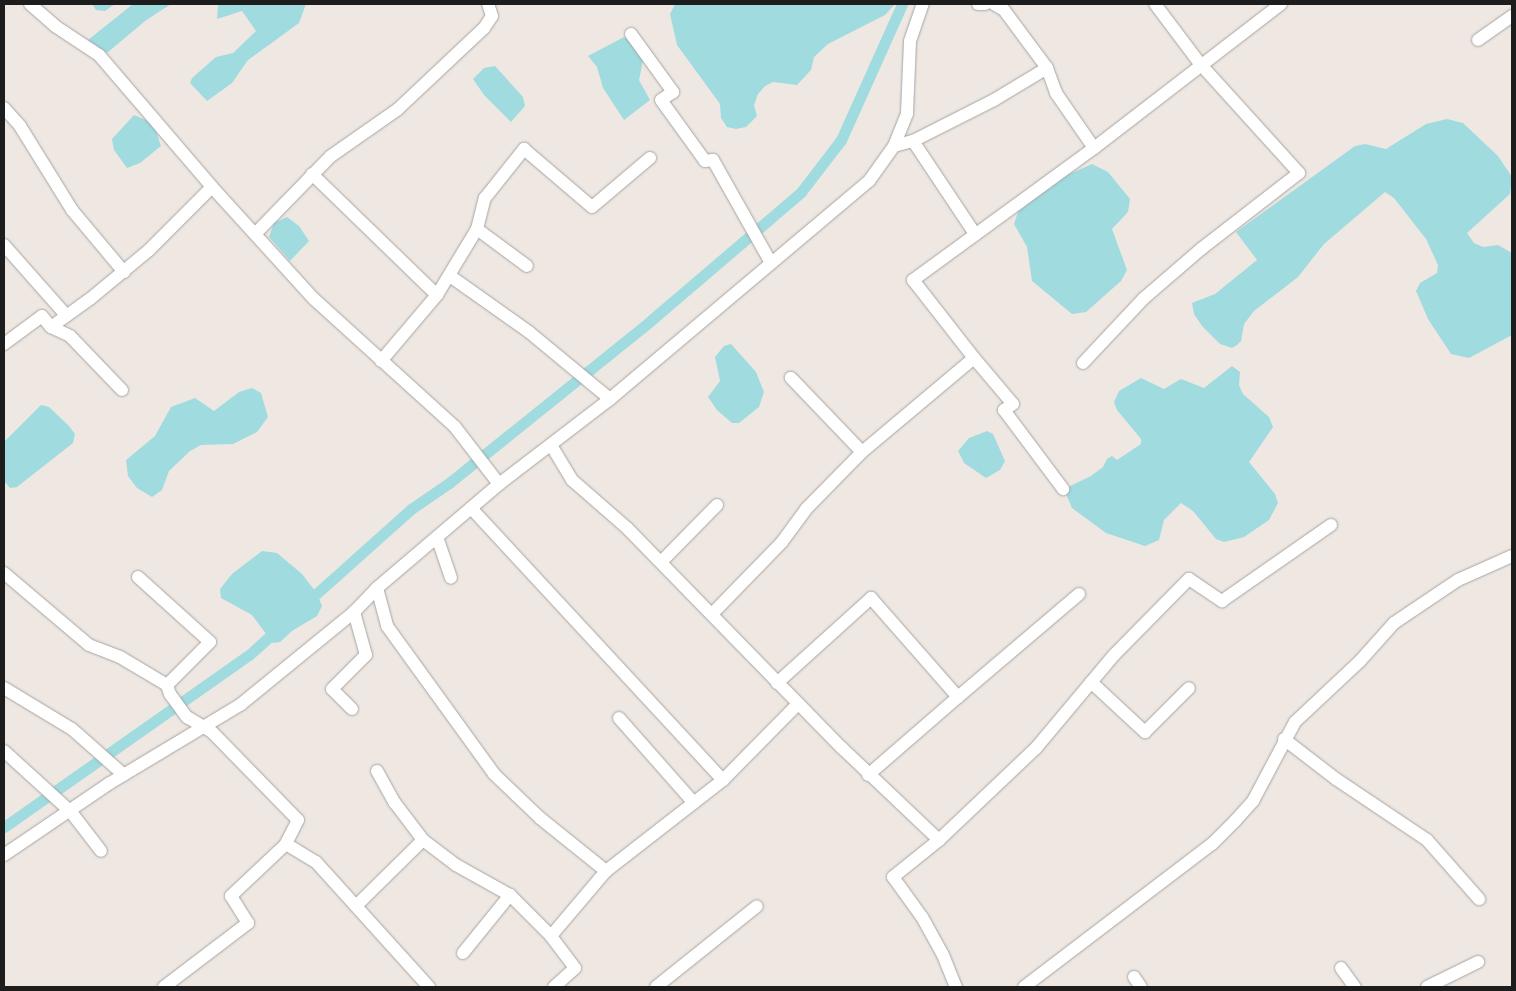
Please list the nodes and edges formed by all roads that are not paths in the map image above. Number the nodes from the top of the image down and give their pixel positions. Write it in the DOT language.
graph roads {
  1 [pos="30,4"];
  2 [pos="488,4"];
  3 [pos="923,4"];
  4 [pos="978,4"];
  5 [pos="985,4"];
  6 [pos="994,4"];
  7 [pos="1155,4"];
  8 [pos="1280,4"];
  9 [pos="1512,16"];
  10 [pos="631,34"];
  11 [pos="1478,40"];
  12 [pos="1201,64"];
  13 [pos="1047,68"];
  14 [pos="4,108"];
  15 [pos="913,141"];
  16 [pos="894,146"];
  17 [pos="1094,148"];
  18 [pos="650,158"];
  19 [pos="312,174"];
  20 [pos="212,188"];
  21 [pos="477,229"];
  22 [pos="256,233"];
  23 [pos="975,234"];
  24 [pos="4,245"];
  25 [pos="768,258"];
  26 [pos="527,266"];
  27 [pos="124,272"];
  28 [pos="450,276"];
  29 [pos="437,295"];
  30 [pos="66,315"];
  31 [pos="52,327"];
  32 [pos="4,344"];
  33 [pos="974,358"];
  34 [pos="381,361"];
  35 [pos="1083,363"];
  36 [pos="790,378"];
  37 [pos="122,390"];
  38 [pos="605,395"];
  39 [pos="550,444"];
  40 [pos="862,452"];
  41 [pos="499,484"];
  42 [pos="1063,489"];
  43 [pos="717,505"];
  44 [pos="472,508"];
  45 [pos="1331,526"];
  46 [pos="437,537"];
  47 [pos="1512,556"];
  48 [pos="661,562"];
  49 [pos="4,573"];
  50 [pos="138,577"];
  51 [pos="451,578"];
  52 [pos="377,588"];
  53 [pos="1079,594"];
  54 [pos="354,612"];
  55 [pos="712,614"];
  56 [pos="1091,682"];
  57 [pos="777,683"];
  58 [pos="4,688"];
  59 [pos="1189,688"];
  60 [pos="168,690"];
  61 [pos="958,697"];
  62 [pos="798,704"];
  63 [pos="352,709"];
  64 [pos="619,718"];
  65 [pos="204,729"];
  66 [pos="1284,739"];
  67 [pos="4,750"];
  68 [pos="377,771"];
  69 [pos="868,774"];
  70 [pos="124,775"];
  71 [pos="724,780"];
  72 [pos="694,804"];
  73 [pos="67,809"];
  74 [pos="423,840"];
  75 [pos="938,840"];
  76 [pos="286,844"];
  77 [pos="101,851"];
  78 [pos="4,855"];
  79 [pos="606,871"];
  80 [pos="510,895"];
  81 [pos="1479,899"];
  82 [pos="356,906"];
  83 [pos="757,906"];
  84 [pos="551,936"];
  85 [pos="463,953"];
  86 [pos="1478,962"];
  87 [pos="1341,968"];
  88 [pos="1029,986"];
  89 [pos="164,987"];
  90 [pos="429,987"];
  91 [pos="554,987"];
  92 [pos="656,987"];
  93 [pos="956,987"];
  94 [pos="1355,987"];
  95 [pos="1427,987"];
  1 -- 20 [label="street"];
  2 -- 19 [label="street"];
  3 -- 16 [label="street"];
  4 -- 5 [label="street"];
  6 -- 13 [label="street"];
  7 -- 12 [label="street"];
  8 -- 12 [label="street"];
  9 -- 11 [label="street"];
  10 -- 25 [label="street"];
  12 -- 17 [label="street"];
  12 -- 35 [label="street"];
  13 -- 15 [label="street"];
  13 -- 17 [label="street"];
  14 -- 27 [label="street"];
  15 -- 16 [label="street"];
  15 -- 23 [label="street"];
  16 -- 25 [label="street"];
  17 -- 23 [label="street"];
  18 -- 21 [label="street"];
  19 -- 22 [label="street"];
  19 -- 29 [label="street"];
  20 -- 22 [label="street"];
  20 -- 27 [label="street"];
  21 -- 26 [label="street"];
  21 -- 28 [label="street"];
  22 -- 34 [label="street"];
  23 -- 33 [label="street"];
  24 -- 30 [label="street"];
  25 -- 38 [label="street"];
  27 -- 30 [label="street"];
  28 -- 29 [label="street"];
  28 -- 38 [label="street"];
  29 -- 34 [label="street"];
  30 -- 31 [label="street"];
  31 -- 32 [label="street"];
  31 -- 37 [label="street"];
  33 -- 40 [label="street"];
  33 -- 42 [label="street"];
  34 -- 41 [label="street"];
  36 -- 40 [label="street"];
  38 -- 39 [label="street"];
  39 -- 41 [label="street"];
  39 -- 48 [label="street"];
  40 -- 55 [label="street"];
  41 -- 44 [label="street"];
  43 -- 48 [label="street"];
  44 -- 46 [label="street"];
  44 -- 71 [label="street"];
  45 -- 56 [label="street"];
  46 -- 51 [label="street"];
  46 -- 52 [label="street"];
  47 -- 66 [label="street"];
  48 -- 55 [label="street"];
  49 -- 60 [label="street"];
  50 -- 60 [label="street"];
  52 -- 54 [label="street"];
  52 -- 79 [label="street"];
  53 -- 61 [label="street"];
  54 -- 63 [label="street"];
  54 -- 65 [label="street"];
  55 -- 57 [label="street"];
  56 -- 59 [label="street"];
  56 -- 75 [label="street"];
  57 -- 61 [label="street"];
  57 -- 62 [label="street"];
  58 -- 70 [label="street"];
  60 -- 65 [label="street"];
  61 -- 69 [label="street"];
  62 -- 69 [label="street"];
  62 -- 71 [label="street"];
  64 -- 72 [label="street"];
  65 -- 70 [label="street"];
  65 -- 76 [label="street"];
  66 -- 81 [label="street"];
  66 -- 88 [label="street"];
  67 -- 73 [label="street"];
  68 -- 74 [label="street"];
  69 -- 75 [label="street"];
  70 -- 73 [label="street"];
  71 -- 72 [label="street"];
  72 -- 79 [label="street"];
  73 -- 77 [label="street"];
  73 -- 78 [label="street"];
  74 -- 80 [label="street"];
  74 -- 82 [label="street"];
  75 -- 93 [label="street"];
  76 -- 82 [label="street"];
  76 -- 89 [label="street"];
  79 -- 84 [label="street"];
  80 -- 84 [label="street"];
  80 -- 85 [label="street"];
  82 -- 90 [label="street"];
  83 -- 92 [label="street"];
  84 -- 91 [label="street"];
  86 -- 95 [label="street"];
  87 -- 94 [label="street"];
}
